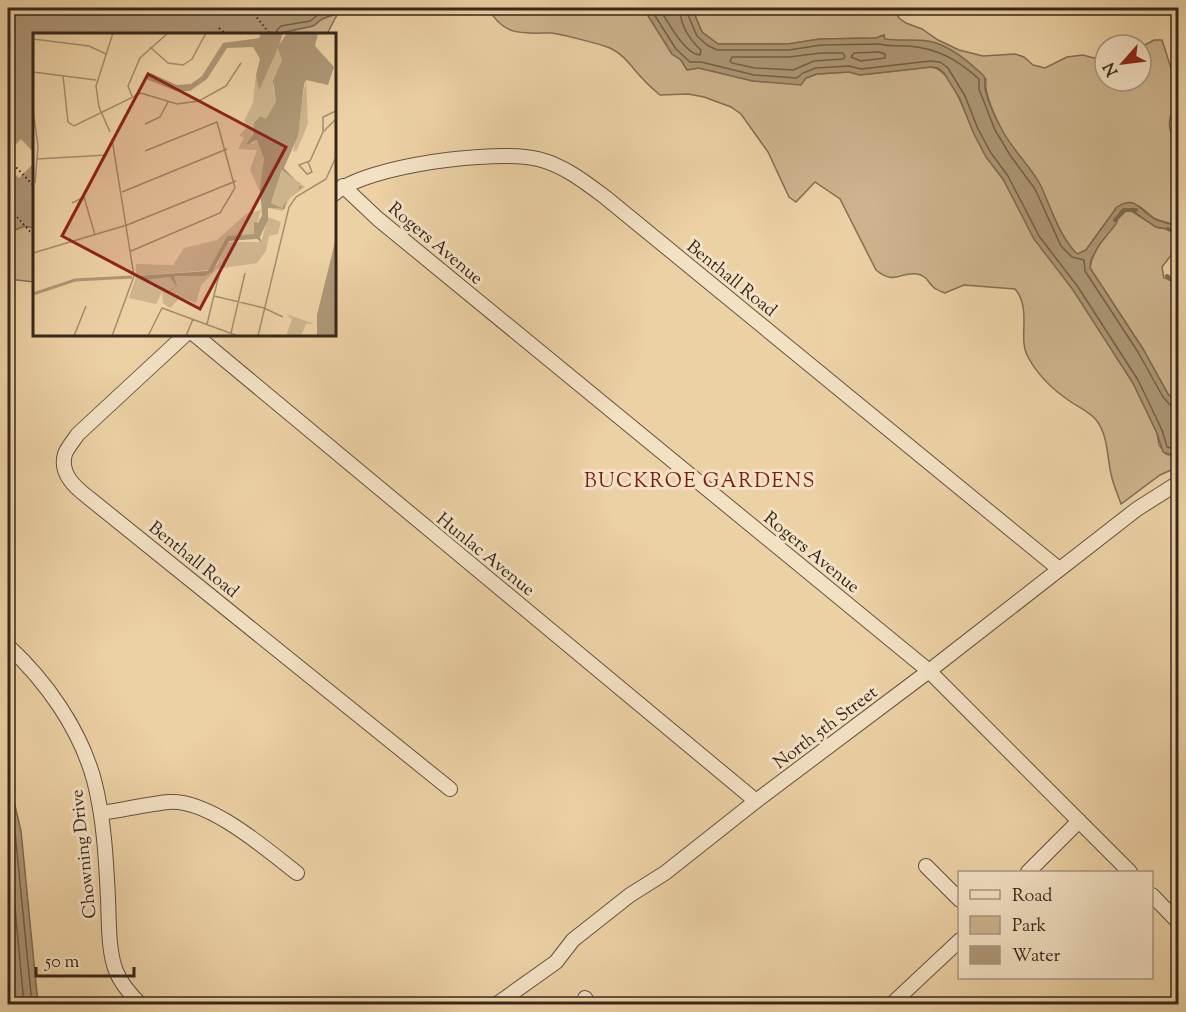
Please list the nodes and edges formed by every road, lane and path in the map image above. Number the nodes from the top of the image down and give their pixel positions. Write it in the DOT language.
graph roads {
  1 [pos="254,14"];
  2 [pos="219,28"];
  3 [pos="225,33"];
  4 [pos="269,33"];
  5 [pos="10,161"];
  6 [pos="33,185"];
  7 [pos="339,190"];
  8 [pos="8,207"];
  9 [pos="33,236"];
  10 [pos="184,336"];
  11 [pos="196,336"];
  12 [pos="1179,483"];
  13 [pos="1059,569"];
  14 [pos="8,646"];
  15 [pos="929,671"];
  16 [pos="450,789"];
  17 [pos="756,801"];
  18 [pos="101,813"];
  19 [pos="1079,821"];
  20 [pos="926,866"];
  21 [pos="1030,871"];
  22 [pos="1128,871"];
  23 [pos="297,873"];
  24 [pos="1153,896"];
  25 [pos="958,898"];
  26 [pos="1179,922"];
  27 [pos="958,942"];
  28 [pos="896,1003"];
  29 [pos="140,1005"];
  30 [pos="497,1005"];
  1 -- 4 [label="path"];
  2 -- 3 [label="path"];
  5 -- 6 [label="path"];
  7 -- 13 [label="street, Benthall Road"];
  7 -- 15 [label="street, Rogers Avenue"];
  8 -- 9 [label="path"];
  10 -- 16 [label="street, Benthall Road"];
  11 -- 17 [label="street, Hunlac Avenue"];
  12 -- 13 [label="street, North 5th Street"];
  13 -- 15 [label="street, North 5th Street"];
  14 -- 18 [label="street, Chowning Drive"];
  15 -- 17 [label="street, North 5th Street"];
  15 -- 19 [label="street, Rogers Avenue"];
  17 -- 30 [label="street, North 5th Street"];
  18 -- 23 [label="street"];
  18 -- 29 [label="street, Chowning Drive"];
  19 -- 21 [label="street"];
  19 -- 22 [label="street, Rogers Avenue"];
  20 -- 25 [label="street"];
  24 -- 26 [label="street"];
  27 -- 28 [label="street"];
}
